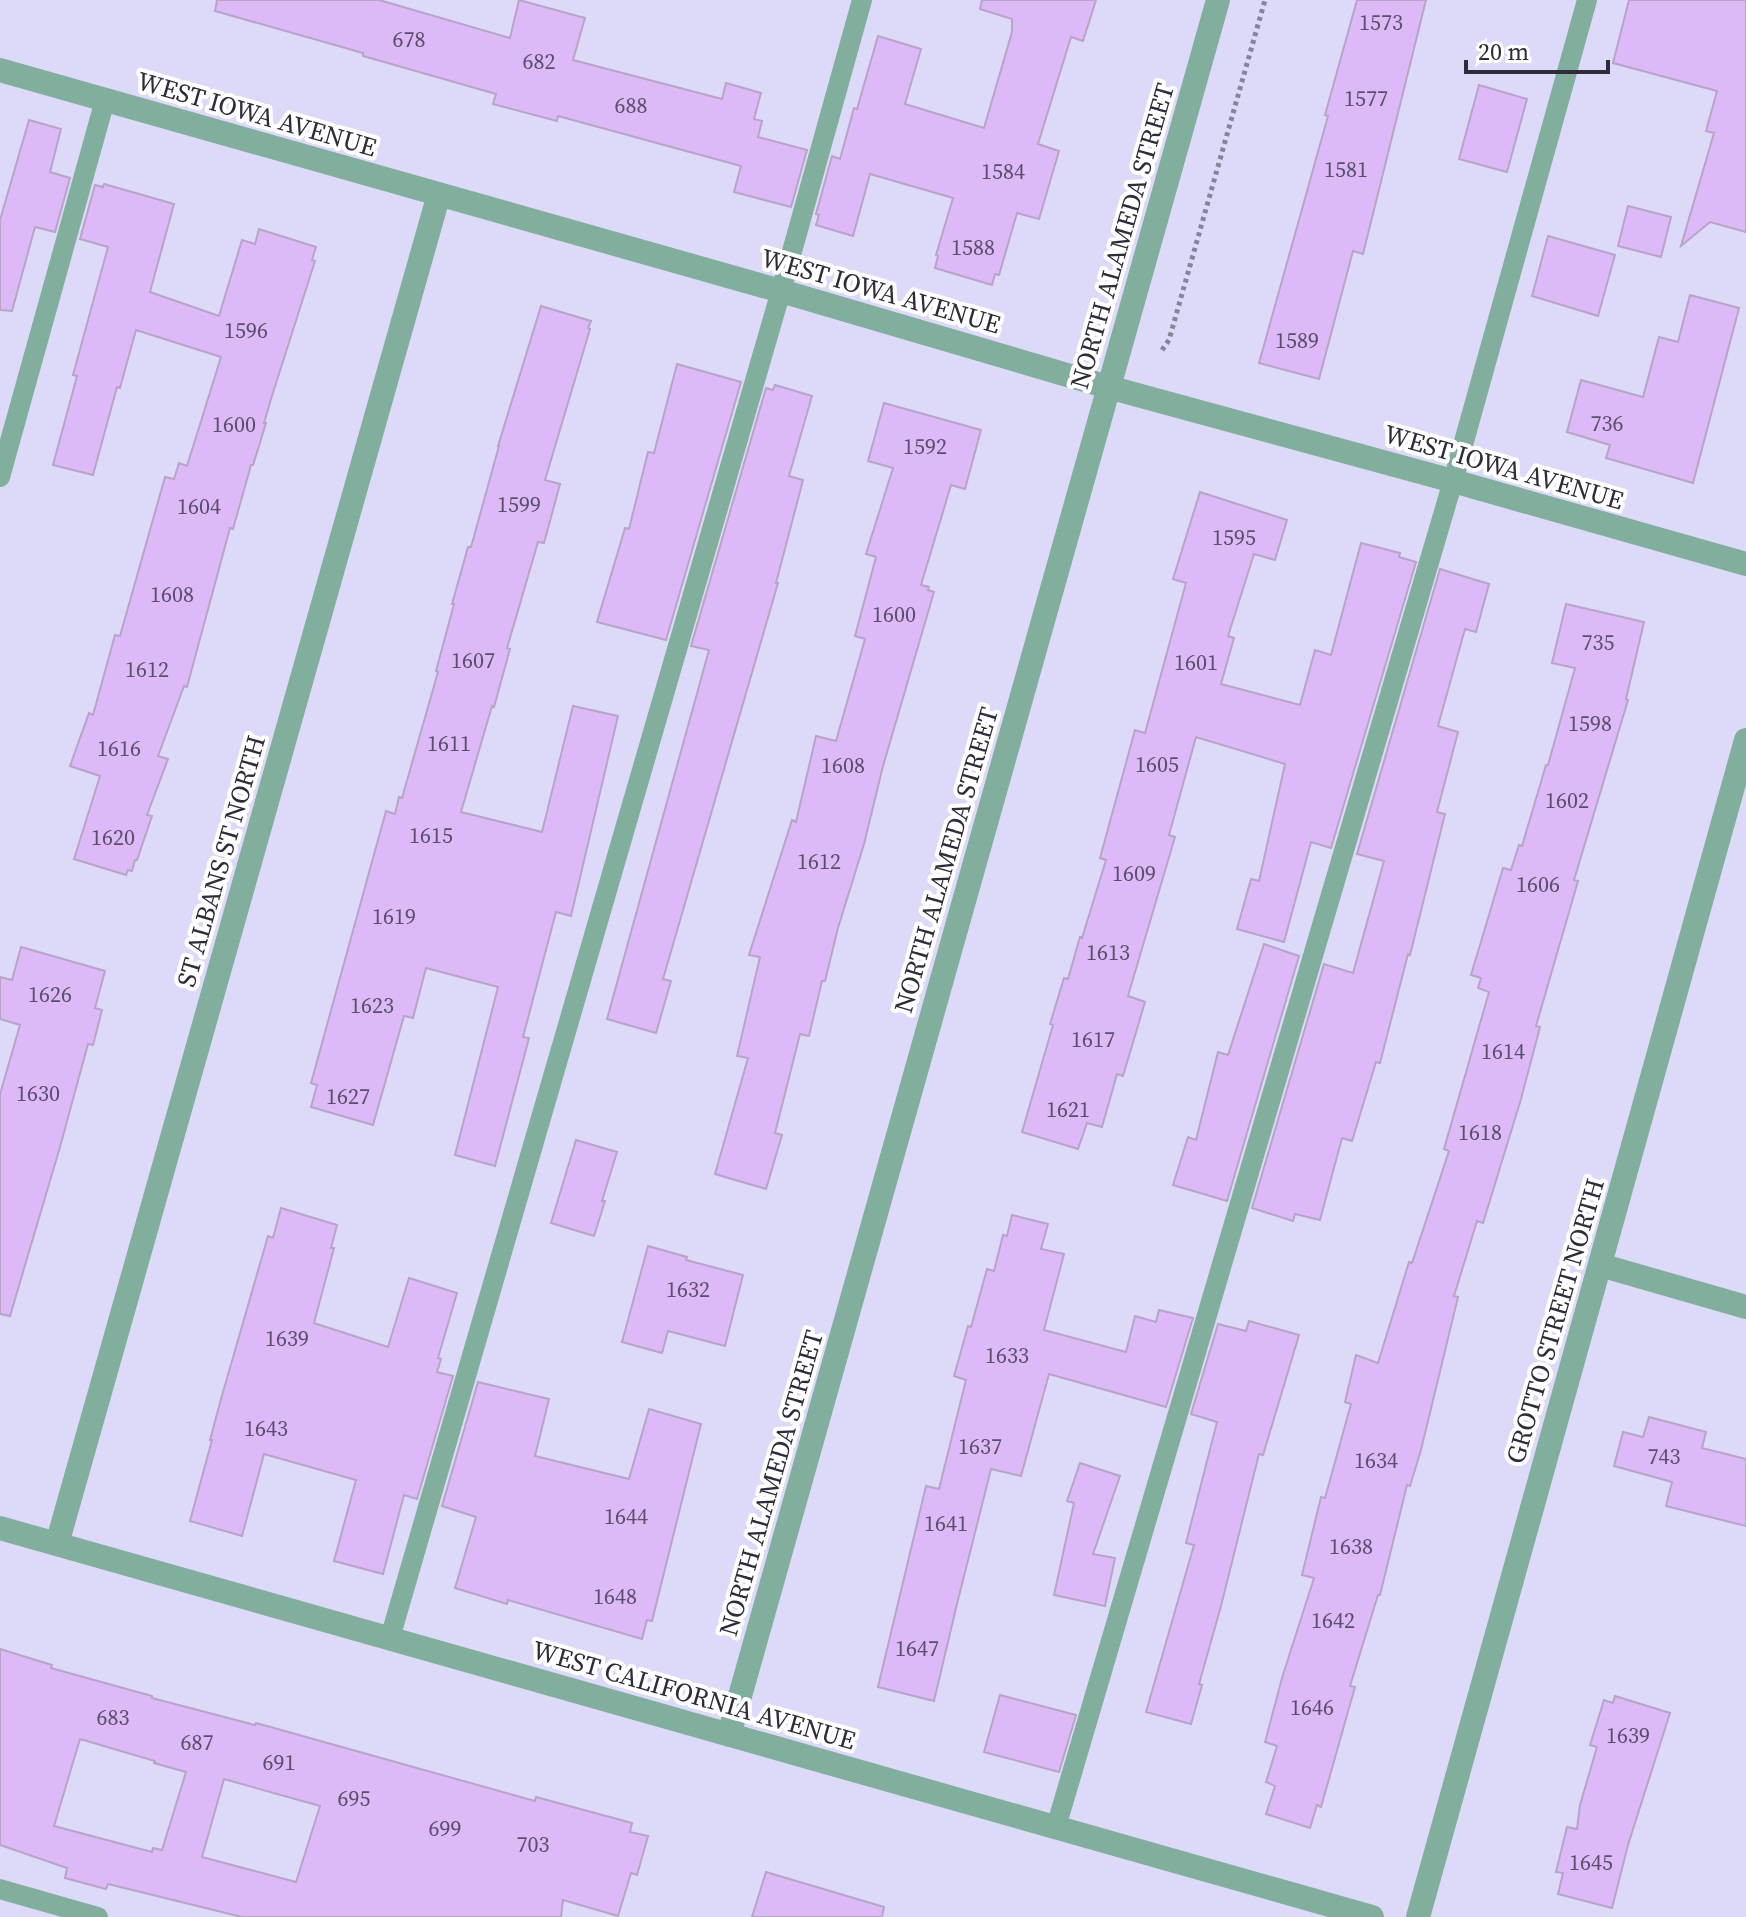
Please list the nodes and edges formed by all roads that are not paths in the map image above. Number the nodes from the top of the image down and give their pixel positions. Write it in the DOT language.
graph roads {
  1 [pos="862,0"];
  2 [pos="1218,0"];
  3 [pos="1587,0"];
  4 [pos="0,70"];
  5 [pos="105,100"];
  6 [pos="439,194"];
  7 [pos="781,291"];
  8 [pos="1108,387"];
  9 [pos="0,477"];
  10 [pos="1453,481"];
  11 [pos="1746,564"];
  12 [pos="1746,740"];
  13 [pos="1600,1265"];
  14 [pos="1746,1307"];
  15 [pos="0,1528"];
  16 [pos="57,1544"];
  17 [pos="390,1638"];
  18 [pos="729,1735"];
  19 [pos="1056,1827"];
  20 [pos="0,1889"];
  21 [pos="98,1917"];
  22 [pos="1372,1917"];
  23 [pos="1418,1917"];
  1 -- 7 [label="lane"];
  2 -- 8 [label="street, NORTH ALAMEDA STREET"];
  3 -- 10 [label="lane"];
  4 -- 5 [label="street, WEST IOWA AVENUE"];
  5 -- 6 [label="street, WEST IOWA AVENUE"];
  5 -- 9 [label="lane"];
  6 -- 7 [label="street, WEST IOWA AVENUE"];
  6 -- 16 [label="street, ST ALBANS ST NORTH"];
  7 -- 8 [label="street, WEST IOWA AVENUE"];
  7 -- 17 [label="lane"];
  8 -- 10 [label="street, WEST IOWA AVENUE"];
  8 -- 18 [label="street, NORTH ALAMEDA STREET"];
  10 -- 11 [label="street, WEST IOWA AVENUE"];
  10 -- 19 [label="lane"];
  12 -- 13 [label="street, GROTTO STREET NORTH"];
  13 -- 14 [label="street"];
  13 -- 23 [label="street, GROTTO STREET NORTH"];
  15 -- 16 [label="street, WEST CALIFORNIA AVENUE"];
  16 -- 17 [label="street, WEST CALIFORNIA AVENUE"];
  17 -- 18 [label="street, WEST CALIFORNIA AVENUE"];
  18 -- 19 [label="street, WEST CALIFORNIA AVENUE"];
  19 -- 22 [label="street, WEST CALIFORNIA AVENUE"];
  20 -- 21 [label="lane"];
}
